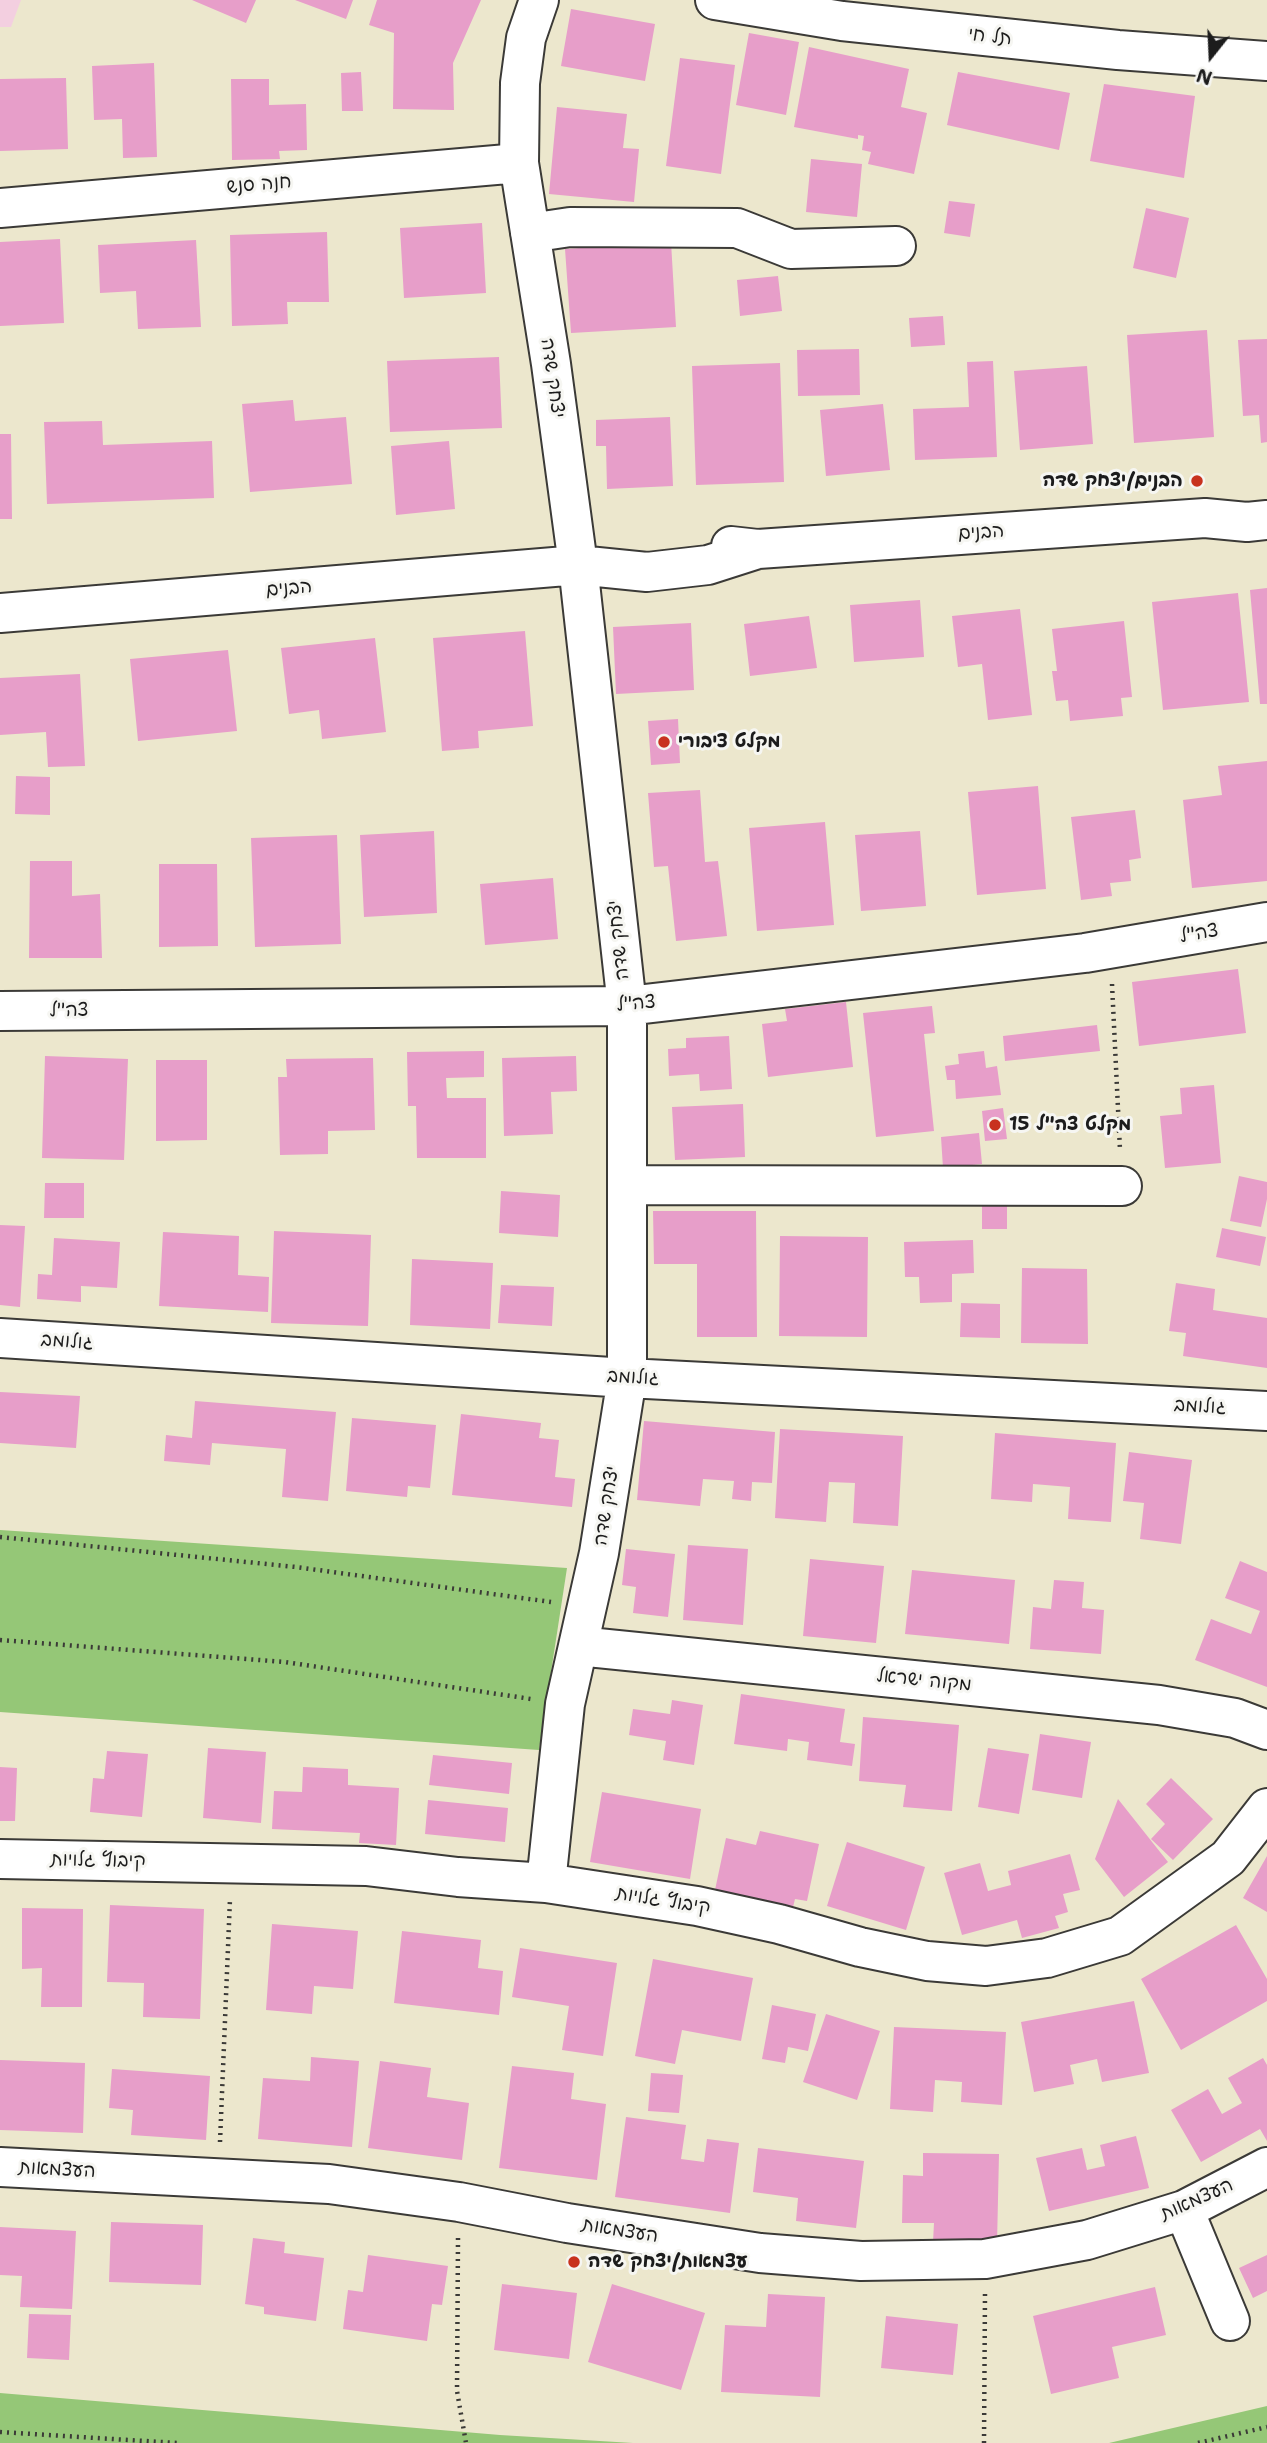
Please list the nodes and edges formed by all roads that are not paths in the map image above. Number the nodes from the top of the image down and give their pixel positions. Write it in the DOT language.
graph roads {
  1 [pos="539,0"];
  2 [pos="715,0"];
  3 [pos="1267,61"];
  4 [pos="519,163"];
  5 [pos="0,208"];
  6 [pos="530,233"];
  7 [pos="896,246"];
  8 [pos="1267,496"];
  9 [pos="1205,518"];
  10 [pos="1267,520"];
  11 [pos="578,565"];
  12 [pos="0,613"];
  13 [pos="1267,922"];
  14 [pos="626,1006"];
  15 [pos="0,1012"];
  16 [pos="626,1185"];
  17 [pos="1122,1186"];
  18 [pos="0,1338"];
  19 [pos="626,1378"];
  20 [pos="1267,1411"];
  21 [pos="578,1646"];
  22 [pos="1267,1730"];
  23 [pos="1267,1808"];
  24 [pos="0,1859"];
  25 [pos="546,1883"];
  26 [pos="0,2167"];
  27 [pos="1267,2167"];
  28 [pos="1184,2210"];
  29 [pos="1230,2321"];
  1 -- 4 [label="street, יצחק שדה"];
  2 -- 3 [label="street, תל חי"];
  4 -- 5 [label="street, חנה סנש"];
  4 -- 6 [label="street, יצחק שדה"];
  6 -- 7 [label="street"];
  6 -- 11 [label="street, יצחק שדה"];
  8 -- 9 [label="street, הבנים"];
  9 -- 10 [label="street, הבנים"];
  9 -- 11 [label="street, הבנים"];
  11 -- 12 [label="street, הבנים"];
  11 -- 14 [label="street, יצחק שדה"];
  13 -- 14 [label="street, צה\"ל"];
  14 -- 15 [label="street, צה\"ל"];
  14 -- 16 [label="street, יצחק שדה"];
  16 -- 17 [label="street"];
  16 -- 19 [label="street, יצחק שדה"];
  18 -- 19 [label="street, גולומב"];
  19 -- 20 [label="street, גולומב"];
  19 -- 21 [label="street, יצחק שדה"];
  21 -- 22 [label="street, מקוה ישראל"];
  21 -- 25 [label="street, יצחק שדה"];
  23 -- 25 [label="street, קיבוץ גלויות"];
  24 -- 25 [label="street, קיבוץ גלויות"];
  26 -- 28 [label="street, העצמאות"];
  27 -- 28 [label="street, העצמאות"];
  28 -- 29 [label="street"];
}
